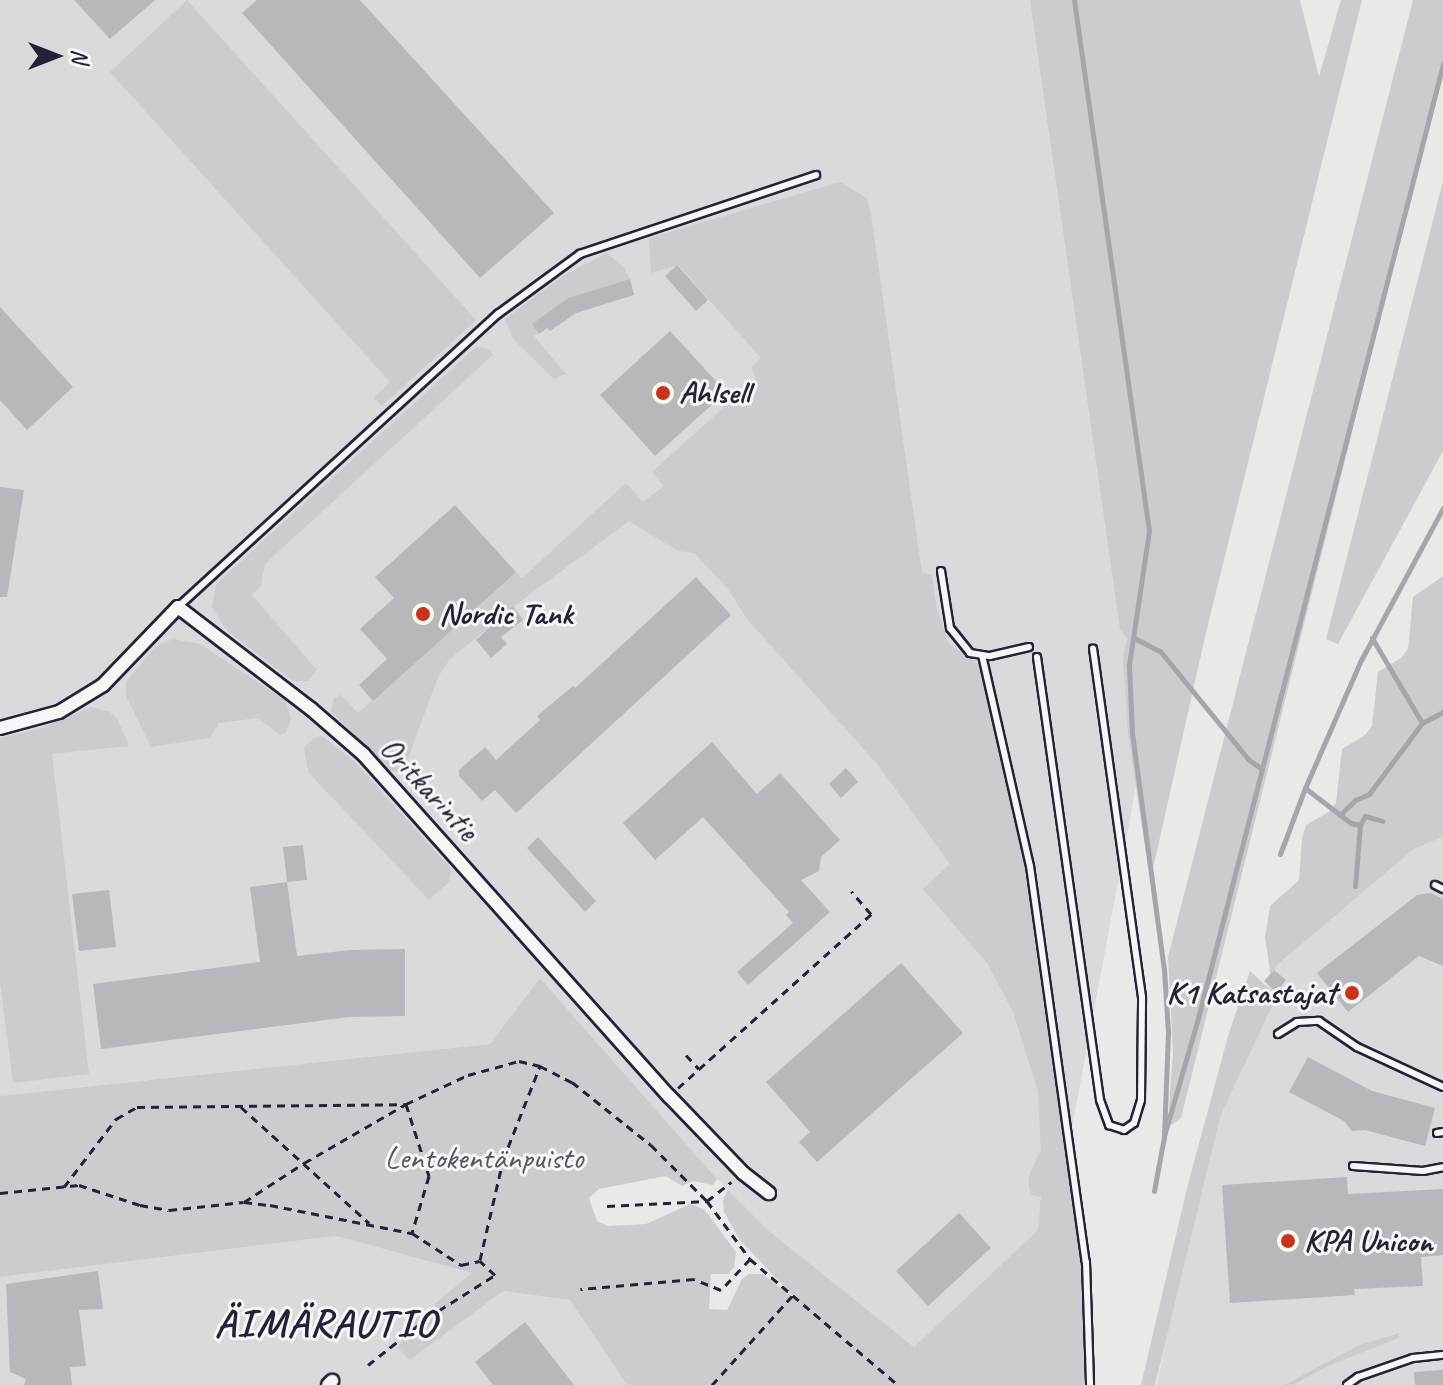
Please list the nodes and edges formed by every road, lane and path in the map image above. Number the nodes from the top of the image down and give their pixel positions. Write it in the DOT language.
graph roads {
  1 [pos="816,175"];
  2 [pos="941,571"];
  3 [pos="178,607"];
  4 [pos="1029,647"];
  5 [pos="1093,648"];
  6 [pos="982,655"];
  7 [pos="1037,657"];
  8 [pos="0,728"];
  9 [pos="1435,885"];
  10 [pos="1443,889"];
  11 [pos="851,891"];
  12 [pos="1278,1034"];
  13 [pos="686,1055"];
  14 [pos="540,1066"];
  15 [pos="699,1069"];
  16 [pos="1443,1087"];
  17 [pos="669,1096"];
  18 [pos="406,1104"];
  19 [pos="241,1107"];
  20 [pos="304,1163"];
  21 [pos="1353,1166"];
  22 [pos="1443,1167"];
  23 [pos="743,1173"];
  24 [pos="64,1187"];
  25 [pos="0,1193"];
  26 [pos="769,1193"];
  27 [pos="707,1201"];
  28 [pos="244,1202"];
  29 [pos="607,1206"];
  30 [pos="370,1223"];
  31 [pos="412,1233"];
  32 [pos="750,1259"];
  33 [pos="480,1261"];
  34 [pos="580,1289"];
  35 [pos="793,1295"];
  36 [pos="1443,1355"];
  37 [pos="368,1365"];
  38 [pos="712,1385"];
  39 [pos="898,1385"];
  40 [pos="1090,1385"];
  41 [pos="1347,1385"];
  1 -- 3 [label="lane"];
  2 -- 6 [label="lane"];
  3 -- 8 [label="street"];
  3 -- 17 [label="street, Oritkarintie"];
  4 -- 6 [label="lane"];
  5 -- 7 [label="lane"];
  6 -- 40 [label="lane"];
  9 -- 10 [label="lane"];
  11 -- 15 [label="path"];
  12 -- 16 [label="lane"];
  13 -- 15 [label="path"];
  14 -- 18 [label="path"];
  14 -- 27 [label="path"];
  14 -- 33 [label="path"];
  15 -- 17 [label="path"];
  17 -- 23 [label="street, Oritkarintie"];
  18 -- 19 [label="path"];
  18 -- 20 [label="path"];
  18 -- 31 [label="path"];
  19 -- 20 [label="path"];
  19 -- 24 [label="path"];
  20 -- 28 [label="path"];
  20 -- 30 [label="path"];
  21 -- 22 [label="lane"];
  23 -- 26 [label="street, Oritkarintie"];
  23 -- 27 [label="path"];
  24 -- 25 [label="path"];
  24 -- 28 [label="path"];
  27 -- 29 [label="path"];
  27 -- 32 [label="path"];
  28 -- 30 [label="path"];
  30 -- 31 [label="path"];
  31 -- 33 [label="path"];
  32 -- 34 [label="path"];
  32 -- 35 [label="path"];
  33 -- 37 [label="path"];
  35 -- 38 [label="path"];
  35 -- 39 [label="path"];
  36 -- 41 [label="lane"];
}
